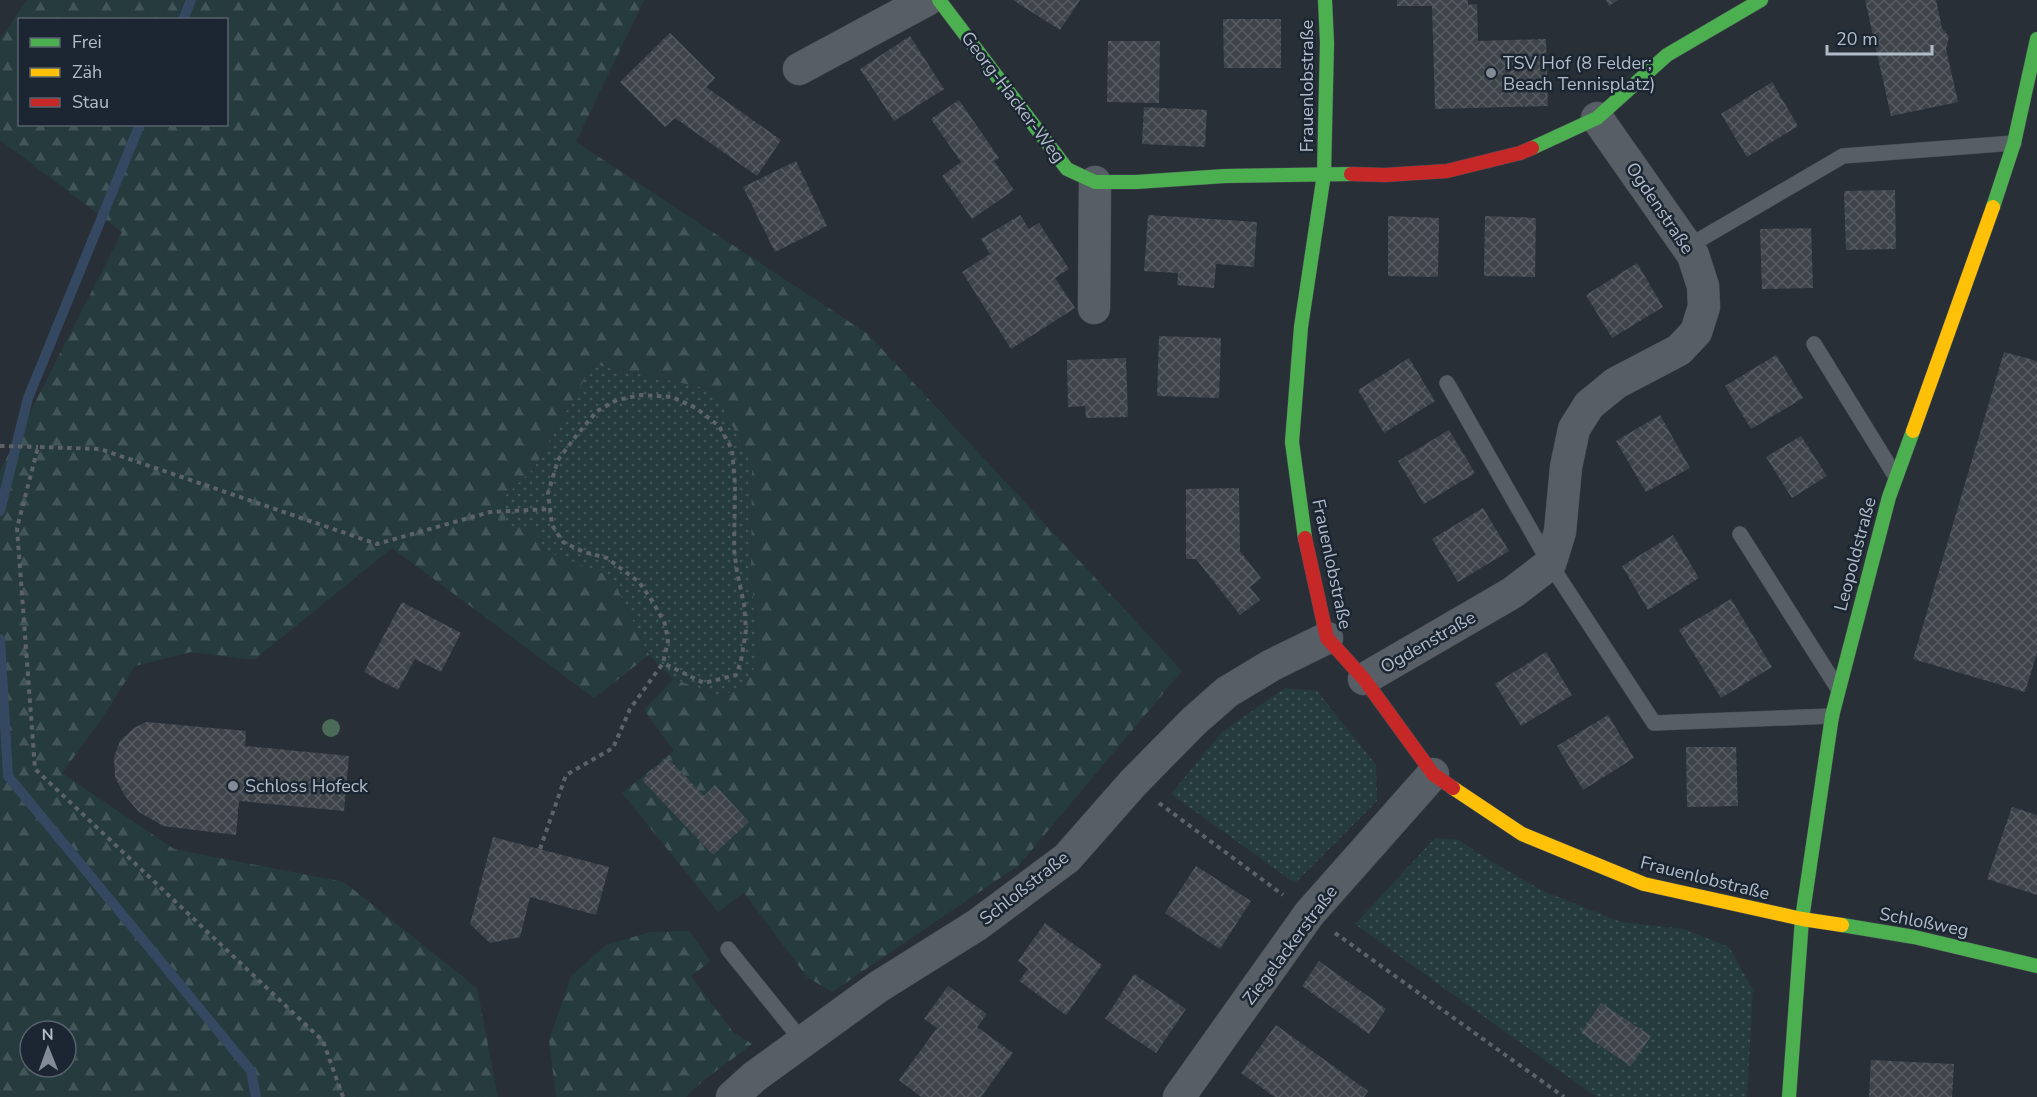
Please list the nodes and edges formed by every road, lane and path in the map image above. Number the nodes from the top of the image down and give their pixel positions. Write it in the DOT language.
graph roads {
  1 [pos="927,0"];
  2 [pos="939,0"];
  3 [pos="1325,0"];
  4 [pos="1761,0"];
  5 [pos="2037,39"];
  6 [pos="799,69"];
  7 [pos="1597,118"];
  8 [pos="2014,143"];
  9 [pos="1324,174"];
  10 [pos="1095,182"];
  11 [pos="1687,247"];
  12 [pos="1094,309"];
  13 [pos="1814,344"];
  14 [pos="1447,383"];
  15 [pos="0,446"];
  16 [pos="38,447"];
  17 [pos="1896,477"];
  18 [pos="550,509"];
  19 [pos="1740,534"];
  20 [pos="1550,564"];
  21 [pos="1327,638"];
  22 [pos="663,663"];
  23 [pos="1364,680"];
  24 [pos="1838,690"];
  25 [pos="1832,716"];
  26 [pos="1433,774"];
  27 [pos="1133,783"];
  28 [pos="540,849"];
  29 [pos="1309,914"];
  30 [pos="1802,919"];
  31 [pos="728,949"];
  32 [pos="2037,966"];
  33 [pos="803,1042"];
  34 [pos="343,1097"];
  35 [pos="732,1097"];
  36 [pos="1179,1097"];
  37 [pos="1564,1097"];
  38 [pos="1789,1097"];
  1 -- 6 [label="street"];
  2 -- 10 [label="street, Georg-Hacker-Weg"];
  3 -- 9 [label="street, Frauenlobstraße"];
  4 -- 7 [label="street"];
  5 -- 8 [label="street, Leopoldstraße"];
  7 -- 9 [label="street"];
  7 -- 11 [label="street, Ogdenstraße"];
  8 -- 11 [label="lane"];
  8 -- 17 [label="street, Leopoldstraße"];
  9 -- 10 [label="street, Georg-Hacker-Weg"];
  9 -- 21 [label="street, Frauenlobstraße"];
  10 -- 12 [label="street"];
  11 -- 20 [label="street, Ogdenstraße"];
  13 -- 17 [label="lane"];
  14 -- 20 [label="lane"];
  15 -- 16 [label="path"];
  16 -- 18 [label="path"];
  16 -- 34 [label="path"];
  17 -- 24 [label="street, Leopoldstraße"];
  18 -- 22 [label="path"];
  18 -- 22 [label="path"];
  19 -- 24 [label="lane"];
  20 -- 23 [label="street, Ogdenstraße"];
  20 -- 25 [label="lane"];
  21 -- 23 [label="street, Frauenlobstraße"];
  21 -- 27 [label="street, Schloßstraße"];
  22 -- 28 [label="path"];
  23 -- 26 [label="street, Frauenlobstraße"];
  24 -- 25 [label="street, Leopoldstraße"];
  25 -- 30 [label="street, Leopoldstraße"];
  26 -- 29 [label="street, Ziegelackerstraße"];
  26 -- 30 [label="street, Frauenlobstraße"];
  27 -- 29 [label="path"];
  27 -- 33 [label="street, Schloßstraße"];
  29 -- 36 [label="street, Ziegelackerstraße"];
  29 -- 37 [label="path"];
  30 -- 32 [label="street, Schloßweg"];
  30 -- 38 [label="street, Leopoldstraße"];
  31 -- 33 [label="lane"];
  33 -- 35 [label="street, Schloßstraße"];
}
